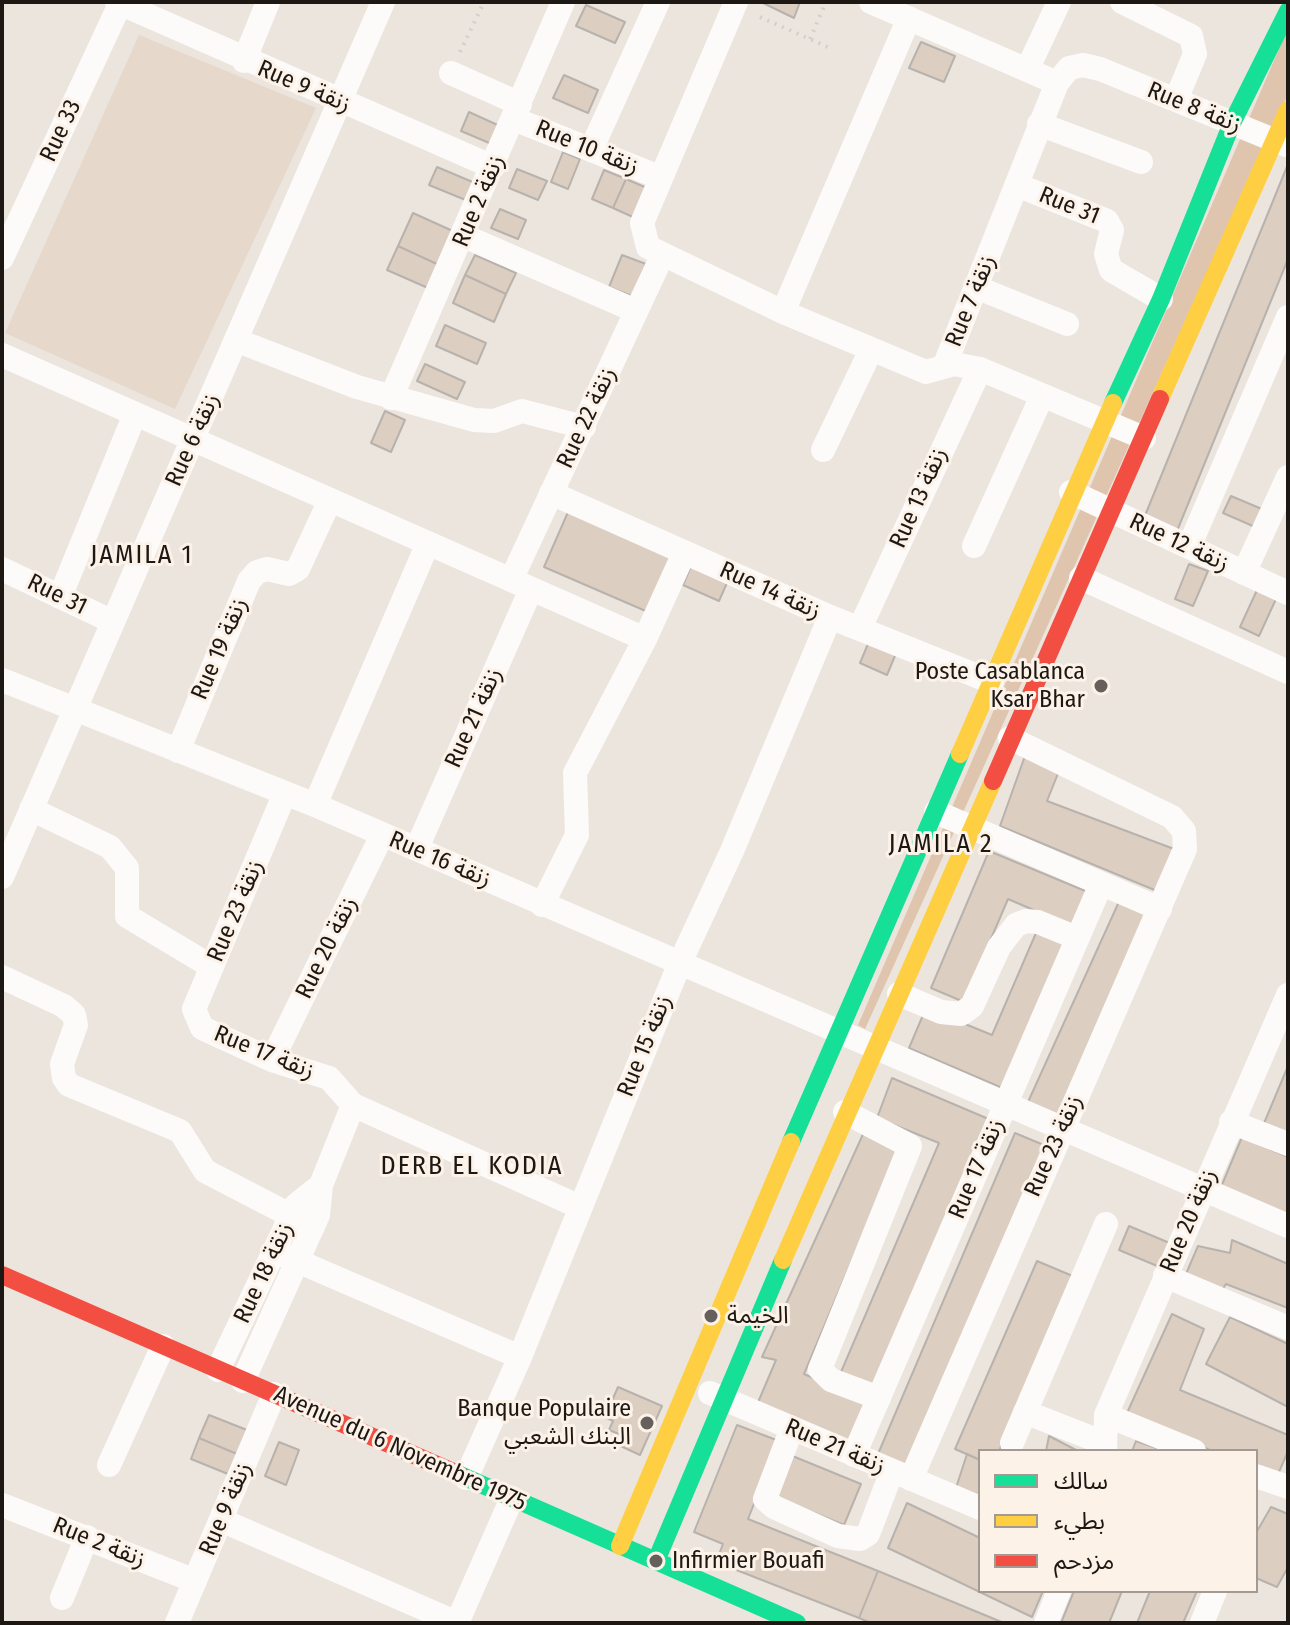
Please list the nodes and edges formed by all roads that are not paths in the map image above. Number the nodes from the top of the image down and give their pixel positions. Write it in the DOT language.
graph roads {
  1 [pos="268,2"];
  2 [pos="383,2"];
  3 [pos="563,2"];
  4 [pos="658,2"];
  5 [pos="736,2"];
  6 [pos="871,2"];
  7 [pos="1059,2"];
  8 [pos="1122,2"];
  9 [pos="118,3"];
  10 [pos="1288,11"];
  11 [pos="909,18"];
  12 [pos="244,61"];
  13 [pos="1028,68"];
  14 [pos="451,73"];
  15 [pos="1057,83"];
  16 [pos="1176,100"];
  17 [pos="340,102"];
  18 [pos="1288,110"];
  19 [pos="517,112"];
  20 [pos="1232,123"];
  21 [pos="1039,124"];
  22 [pos="1281,143"];
  23 [pos="591,150"];
  24 [pos="1141,162"];
  25 [pos="493,167"];
  26 [pos="659,177"];
  27 [pos="1017,185"];
  28 [pos="464,236"];
  29 [pos="662,256"];
  30 [pos="2,258"];
  31 [pos="978,288"];
  32 [pos="1161,299"];
  33 [pos="636,311"];
  34 [pos="783,312"];
  35 [pos="1288,317"];
  36 [pos="1067,324"];
  37 [pos="238,341"];
  38 [pos="871,350"];
  39 [pos="2,355"];
  40 [pos="944,367"];
  41 [pos="980,369"];
  42 [pos="1042,396"];
  43 [pos="391,398"];
  44 [pos="135,414"];
  45 [pos="1102,422"];
  46 [pos="584,427"];
  47 [pos="1144,438"];
  48 [pos="193,439"];
  49 [pos="823,450"];
  50 [pos="1288,477"];
  51 [pos="1071,492"];
  52 [pos="551,493"];
  53 [pos="330,500"];
  54 [pos="1111,512"];
  55 [pos="428,543"];
  56 [pos="974,546"];
  57 [pos="1189,547"];
  58 [pos="684,553"];
  59 [pos="2,569"];
  60 [pos="1244,573"];
  61 [pos="1081,578"];
  62 [pos="521,584"];
  63 [pos="1288,593"];
  64 [pos="60,597"];
  65 [pos="830,617"];
  66 [pos="111,621"];
  67 [pos="860,628"];
  68 [pos="645,639"];
  69 [pos="1288,672"];
  70 [pos="2,680"];
  71 [pos="992,682"];
  72 [pos="73,709"];
  73 [pos="1010,738"];
  74 [pos="178,751"];
  75 [pos="285,793"];
  76 [pos="315,805"];
  77 [pos="31,809"];
  78 [pos="936,812"];
  79 [pos="974,830"];
  80 [pos="382,835"];
  81 [pos="10,841"];
  82 [pos="417,848"];
  83 [pos="2,877"];
  84 [pos="1101,884"];
  85 [pos="542,905"];
  86 [pos="1160,909"];
  87 [pos="1077,938"];
  88 [pos="679,965"];
  89 [pos="212,967"];
  90 [pos="2,977"];
  91 [pos="899,994"];
  92 [pos="1288,995"];
  93 [pos="202,1028"];
  94 [pos="837,1031"];
  95 [pos="876,1048"];
  96 [pos="272,1060"];
  97 [pos="1005,1104"];
  98 [pos="353,1105"];
  99 [pos="845,1112"];
  100 [pos="1231,1122"];
  101 [pos="1062,1125"];
  102 [pos="1288,1144"];
  103 [pos="321,1185"];
  104 [pos="1201,1189"];
  105 [pos="580,1207"];
  106 [pos="290,1217"];
  107 [pos="1106,1224"];
  108 [pos="1288,1226"];
  109 [pos="313,1227"];
  110 [pos="274,1251"];
  111 [pos="297,1261"];
  112 [pos="2,1275"];
  113 [pos="1165,1276"];
  114 [pos="1288,1328"];
  115 [pos="163,1346"];
  116 [pos="520,1357"];
  117 [pos="218,1370"];
  118 [pos="243,1381"];
  119 [pos="690,1385"];
  120 [pos="274,1394"];
  121 [pos="879,1398"];
  122 [pos="725,1399"];
  123 [pos="1025,1412"];
  124 [pos="1106,1415"];
  125 [pos="792,1428"];
  126 [pos="1012,1443"];
  127 [pos="1104,1447"];
  128 [pos="1189,1449"];
  129 [pos="854,1455"];
  130 [pos="109,1465"];
  131 [pos="901,1475"];
  132 [pos="466,1478"];
  133 [pos="1259,1484"];
  134 [pos="1288,1487"];
  135 [pos="512,1498"];
  136 [pos="2,1505"];
  137 [pos="978,1507"];
  138 [pos="221,1520"];
  139 [pos="87,1537"];
  140 [pos="620,1546"];
  141 [pos="656,1561"];
  142 [pos="195,1581"];
  143 [pos="1058,1593"];
  144 [pos="1214,1593"];
  145 [pos="62,1598"];
  146 [pos="177,1623"];
  147 [pos="457,1623"];
  148 [pos="797,1623"];
  149 [pos="1046,1623"];
  150 [pos="1202,1623"];
  1 -- 12 [label="street"];
  2 -- 17 [label="street, Rue 6 زنقة"];
  3 -- 19 [label="street, Rue 2 زنقة"];
  4 -- 23 [label="street"];
  5 -- 26 [label="street"];
  6 -- 11 [label="street"];
  7 -- 13 [label="street"];
  8 -- 16 [label="street"];
  9 -- 12 [label="street, Rue 9 زنقة"];
  9 -- 30 [label="street, Rue 33"];
  10 -- 20 [label="street"];
  11 -- 13 [label="street"];
  11 -- 34 [label="street"];
  12 -- 17 [label="street, Rue 9 زنقة"];
  13 -- 15 [label="street"];
  14 -- 19 [label="street, Rue 10 زنقة"];
  15 -- 16 [label="street, Rue 8 زنقة"];
  15 -- 21 [label="street, Rue 7 زنقة"];
  16 -- 20 [label="street, Rue 8 زنقة"];
  17 -- 25 [label="street, Rue 9 زنقة"];
  17 -- 37 [label="street, Rue 6 زنقة"];
  18 -- 22 [label="street"];
  19 -- 23 [label="street, Rue 10 زنقة"];
  19 -- 25 [label="street, Rue 2 زنقة"];
  20 -- 22 [label="street, Rue 8 زنقة"];
  20 -- 32 [label="street"];
  21 -- 24 [label="street"];
  21 -- 27 [label="street, Rue 7 زنقة"];
  22 -- 47 [label="street"];
  23 -- 26 [label="street, Rue 10 زنقة"];
  25 -- 28 [label="street, Rue 2 زنقة"];
  26 -- 29 [label="street"];
  27 -- 31 [label="street, Rue 7 زنقة"];
  27 -- 32 [label="street, Rue 31"];
  28 -- 33 [label="street"];
  28 -- 43 [label="street, Rue 2 زنقة"];
  29 -- 33 [label="street, Rue 22 زنقة"];
  29 -- 34 [label="street"];
  31 -- 36 [label="street"];
  31 -- 40 [label="street, Rue 7 زنقة"];
  32 -- 45 [label="street"];
  33 -- 46 [label="street, Rue 22 زنقة"];
  34 -- 38 [label="street"];
  35 -- 57 [label="street"];
  37 -- 43 [label="street"];
  37 -- 48 [label="street, Rue 6 زنقة"];
  38 -- 40 [label="street"];
  38 -- 49 [label="street"];
  39 -- 44 [label="street"];
  40 -- 41 [label="street, Rue 7 زنقة"];
  41 -- 42 [label="street, Rue 7 زنقة"];
  41 -- 67 [label="street, Rue 13 زنقة"];
  42 -- 45 [label="street, Rue 7 زنقة"];
  42 -- 56 [label="street"];
  43 -- 46 [label="street"];
  44 -- 48 [label="street"];
  44 -- 64 [label="street"];
  45 -- 47 [label="street, Rue 7 زنقة"];
  45 -- 51 [label="street"];
  46 -- 52 [label="street, Rue 22 زنقة"];
  47 -- 54 [label="street"];
  48 -- 53 [label="street"];
  48 -- 66 [label="street, Rue 6 زنقة"];
  50 -- 60 [label="street"];
  51 -- 54 [label="street, Rue 12 زنقة"];
  51 -- 71 [label="street"];
  52 -- 58 [label="street, Rue 14 زنقة"];
  52 -- 62 [label="street, Rue 22 زنقة"];
  53 -- 55 [label="street"];
  53 -- 74 [label="street, Rue 19 زنقة"];
  54 -- 57 [label="street, Rue 12 زنقة"];
  54 -- 61 [label="street"];
  55 -- 62 [label="street"];
  55 -- 76 [label="street"];
  57 -- 60 [label="street, Rue 12 زنقة"];
  58 -- 65 [label="street, Rue 14 زنقة"];
  58 -- 68 [label="street"];
  59 -- 64 [label="street, Rue 31"];
  60 -- 63 [label="street, Rue 12 زنقة"];
  61 -- 69 [label="street"];
  61 -- 73 [label="street"];
  62 -- 68 [label="street"];
  62 -- 82 [label="street, Rue 21 زنقة"];
  64 -- 66 [label="street, Rue 31"];
  65 -- 67 [label="street, Rue 14 زنقة"];
  65 -- 88 [label="street, Rue 15 زنقة"];
  66 -- 72 [label="street, Rue 6 زنقة"];
  67 -- 71 [label="street, Rue 14 زنقة"];
  68 -- 85 [label="street"];
  70 -- 72 [label="street, Rue 16 زنقة"];
  71 -- 78 [label="street"];
  72 -- 74 [label="street, Rue 16 زنقة"];
  72 -- 77 [label="street, Rue 6 زنقة"];
  73 -- 79 [label="street"];
  73 -- 86 [label="street, Rue 23 زنقة"];
  74 -- 75 [label="street, Rue 16 زنقة"];
  75 -- 76 [label="street, Rue 16 زنقة"];
  75 -- 89 [label="street, Rue 23 زنقة"];
  76 -- 80 [label="street, Rue 16 زنقة"];
  77 -- 81 [label="street, Rue 6 زنقة"];
  77 -- 89 [label="street"];
  78 -- 79 [label="street"];
  78 -- 94 [label="street"];
  79 -- 84 [label="street"];
  79 -- 91 [label="street"];
  80 -- 82 [label="street, Rue 16 زنقة"];
  80 -- 96 [label="street, Rue 20 زنقة"];
  81 -- 83 [label="street, Rue 6 زنقة"];
  82 -- 85 [label="street, Rue 16 زنقة"];
  84 -- 86 [label="street"];
  84 -- 87 [label="street, Rue 17 زنقة"];
  85 -- 88 [label="street, Rue 16 زنقة"];
  86 -- 101 [label="street, Rue 23 زنقة"];
  87 -- 91 [label="street"];
  87 -- 97 [label="street, Rue 17 زنقة"];
  88 -- 94 [label="street, Rue 16 زنقة"];
  88 -- 105 [label="street, Rue 15 زنقة"];
  89 -- 93 [label="street, Rue 23 زنقة"];
  90 -- 106 [label="street"];
  91 -- 95 [label="street"];
  92 -- 100 [label="street, Rue 20 زنقة"];
  93 -- 96 [label="street, Rue 17 زنقة"];
  94 -- 95 [label="street, Rue 16 زنقة"];
  94 -- 119 [label="street"];
  95 -- 97 [label="street"];
  95 -- 99 [label="street"];
  96 -- 98 [label="street, Rue 17 زنقة"];
  97 -- 101 [label="street"];
  97 -- 121 [label="street, Rue 17 زنقة"];
  98 -- 103 [label="street, Rue 18 زنقة"];
  98 -- 105 [label="street, Rue 17 زنقة"];
  99 -- 121 [label="street"];
  99 -- 122 [label="street"];
  100 -- 102 [label="street"];
  100 -- 104 [label="street, Rue 20 زنقة"];
  101 -- 104 [label="street"];
  101 -- 131 [label="street, Rue 23 زنقة"];
  103 -- 106 [label="street, Rue 18 زنقة"];
  103 -- 109 [label="street, Rue 18 زنقة"];
  104 -- 108 [label="street"];
  104 -- 113 [label="street, Rue 20 زنقة"];
  105 -- 116 [label="street, Rue 15 زنقة"];
  106 -- 109 [label="street"];
  106 -- 110 [label="street, Rue 18 زنقة"];
  107 -- 123 [label="street"];
  109 -- 111 [label="street, Rue 18 زنقة"];
  110 -- 111 [label="street"];
  110 -- 117 [label="street, Rue 18 زنقة"];
  111 -- 116 [label="street"];
  111 -- 118 [label="street, Rue 18 زنقة"];
  112 -- 115 [label="street, Avenue du 6 Novembre 1975"];
  113 -- 114 [label="street"];
  113 -- 124 [label="street, Rue 20 زنقة"];
  115 -- 117 [label="street, Avenue du 6 Novembre 1975"];
  115 -- 130 [label="street"];
  116 -- 132 [label="street, Rue 15 زنقة"];
  117 -- 118 [label="street, Avenue du 6 Novembre 1975"];
  118 -- 120 [label="street, Avenue du 6 Novembre 1975"];
  119 -- 122 [label="street, Rue 21 زنقة"];
  119 -- 140 [label="street"];
  120 -- 132 [label="street, Avenue du 6 Novembre 1975"];
  120 -- 138 [label="street, Rue 9 زنقة"];
  121 -- 129 [label="street, Rue 17 زنقة"];
  122 -- 125 [label="street, Rue 21 زنقة"];
  122 -- 141 [label="street"];
  123 -- 126 [label="street"];
  123 -- 127 [label="street"];
  124 -- 127 [label="street, Rue 20 زنقة"];
  124 -- 128 [label="street"];
  125 -- 129 [label="street, Rue 21 زنقة"];
  125 -- 131 [label="street, Rue 23 زنقة"];
  129 -- 131 [label="street, Rue 21 زنقة"];
  131 -- 137 [label="street, Rue 21 زنقة"];
  132 -- 135 [label="street, Avenue du 6 Novembre 1975"];
  133 -- 134 [label="street"];
  135 -- 140 [label="street, Avenue du 6 Novembre 1975"];
  135 -- 147 [label="street"];
  136 -- 139 [label="street, Rue 2 زنقة"];
  138 -- 142 [label="street, Rue 9 زنقة"];
  138 -- 147 [label="street"];
  139 -- 142 [label="street, Rue 2 زنقة"];
  139 -- 145 [label="street"];
  140 -- 141 [label="street, Avenue du 6 Novembre 1975"];
  141 -- 148 [label="street, Avenue du 6 Novembre 1975"];
  142 -- 146 [label="street, Rue 9 زنقة"];
  143 -- 149 [label="street"];
  144 -- 150 [label="street"];
}
